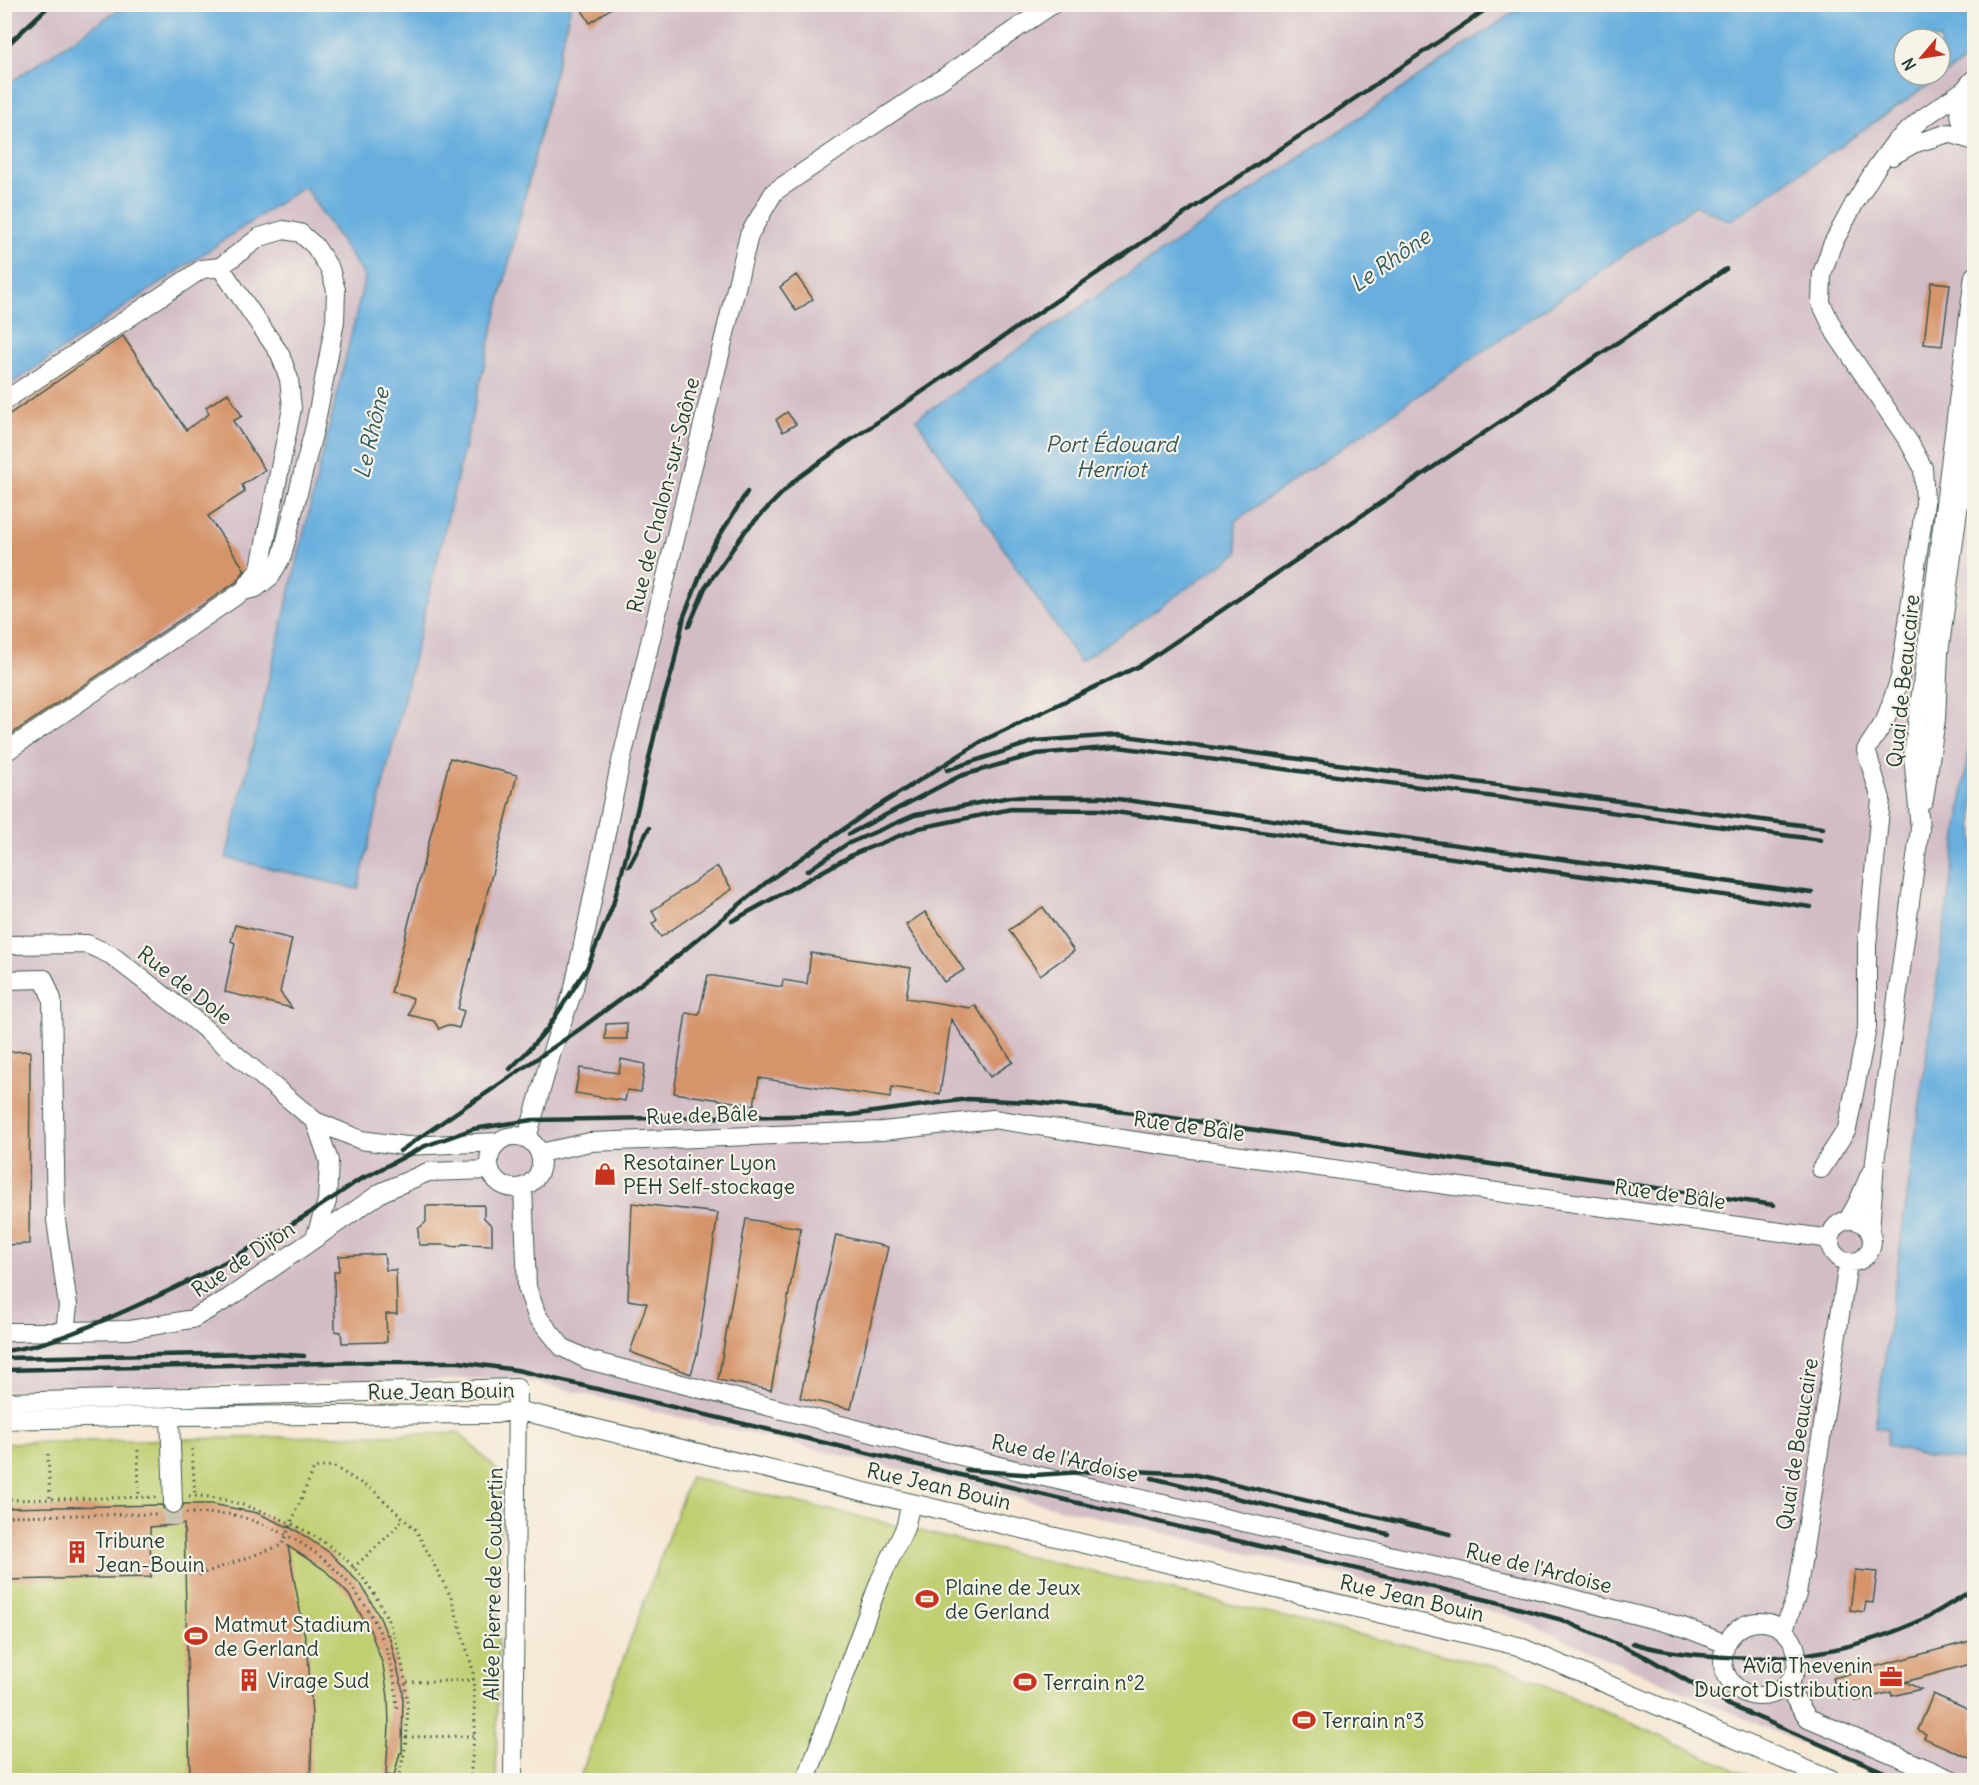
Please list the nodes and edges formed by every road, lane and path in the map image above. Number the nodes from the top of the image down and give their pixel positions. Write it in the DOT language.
graph roads {
  1 [pos="1053,4"];
  2 [pos="1969,84"];
  3 [pos="1974,141"];
  4 [pos="1878,165"];
  5 [pos="220,267"];
  6 [pos="1974,276"];
  7 [pos="1974,391"];
  8 [pos="4,401"];
  9 [pos="1974,476"];
  10 [pos="243,591"];
  11 [pos="1936,718"];
  12 [pos="4,753"];
  13 [pos="1920,828"];
  14 [pos="4,945"];
  15 [pos="4,980"];
  16 [pos="315,1121"];
  17 [pos="526,1138"];
  18 [pos="498,1142"];
  19 [pos="540,1153"];
  20 [pos="1875,1161"];
  21 [pos="1821,1169"];
  22 [pos="490,1170"];
  23 [pos="523,1187"];
  24 [pos="1848,1220"];
  25 [pos="1870,1232"];
  26 [pos="315,1238"];
  27 [pos="1830,1239"];
  28 [pos="1848,1263"];
  29 [pos="65,1331"];
  30 [pos="4,1332"];
  31 [pos="517,1389"];
  32 [pos="4,1402"];
  33 [pos="517,1410"];
  34 [pos="170,1416"];
  35 [pos="4,1420"];
  36 [pos="192,1449"];
  37 [pos="138,1450"];
  38 [pos="48,1454"];
  39 [pos="195,1496"];
  40 [pos="140,1497"];
  41 [pos="50,1499"];
  42 [pos="4,1500"];
  43 [pos="911,1503"];
  44 [pos="174,1505"];
  45 [pos="4,1516"];
  46 [pos="404,1519"];
  47 [pos="291,1524"];
  48 [pos="286,1535"];
  49 [pos="353,1568"];
  50 [pos="200,1575"];
  51 [pos="1784,1629"];
  52 [pos="1726,1644"];
  53 [pos="474,1680"];
  54 [pos="407,1682"];
  55 [pos="1786,1686"];
  56 [pos="397,1712"];
  57 [pos="474,1736"];
  58 [pos="406,1737"];
  59 [pos="397,1780"];
  60 [pos="470,1780"];
  61 [pos="513,1780"];
  62 [pos="806,1780"];
  63 [pos="1831,1780"];
  64 [pos="1953,1780"];
  1 -- 17 [label="street, Rue de Chalon-sur-Saône"];
  2 -- 3 [label="street"];
  2 -- 4 [label="street"];
  3 -- 4 [label="street"];
  4 -- 21 [label="street"];
  5 -- 8 [label="street"];
  5 -- 10 [label="street"];
  5 -- 10 [label="street"];
  6 -- 13 [label="street, Quai de Beaucaire"];
  7 -- 11 [label="street"];
  9 -- 11 [label="street"];
  10 -- 12 [label="street"];
  11 -- 13 [label="street"];
  13 -- 20 [label="street, Quai de Beaucaire"];
  14 -- 16 [label="street, Rue de Dole"];
  15 -- 29 [label="street"];
  16 -- 18 [label="street, Rue de Dole"];
  16 -- 26 [label="street"];
  17 -- 18 [label="street"];
  17 -- 19 [label="street"];
  18 -- 22 [label="street"];
  19 -- 23 [label="street"];
  19 -- 27 [label="street, Rue de Bâle"];
  20 -- 24 [label="street, Quai de Beaucaire"];
  20 -- 25 [label="street, Quai de Beaucaire"];
  22 -- 23 [label="street"];
  22 -- 26 [label="street, Rue de Dijon"];
  23 -- 52 [label="street, Rue de l'Ardoise"];
  24 -- 25 [label="street"];
  24 -- 27 [label="street, Quai de Beaucaire"];
  25 -- 28 [label="street, Quai de Beaucaire"];
  26 -- 29 [label="street, Rue de Dijon"];
  27 -- 28 [label="street"];
  28 -- 51 [label="street, Quai de Beaucaire"];
  29 -- 30 [label="street, Rue de Dijon"];
  31 -- 32 [label="street, Rue Jean Bouin"];
  31 -- 33 [label="street, Allée Pierre de Coubertin"];
  33 -- 34 [label="street, Rue Jean Bouin"];
  33 -- 43 [label="street, Rue Jean Bouin"];
  33 -- 61 [label="street, Allée Pierre de Coubertin"];
  34 -- 35 [label="street, Rue Jean Bouin"];
  34 -- 44 [label="street"];
  36 -- 39 [label="path"];
  37 -- 40 [label="path"];
  38 -- 41 [label="path"];
  39 -- 44 [label="path"];
  39 -- 47 [label="path"];
  40 -- 41 [label="path"];
  40 -- 44 [label="path"];
  41 -- 42 [label="path"];
  43 -- 62 [label="street"];
  43 -- 63 [label="street, Rue Jean Bouin"];
  44 -- 45 [label="path"];
  44 -- 48 [label="path"];
  46 -- 47 [label="path"];
  46 -- 49 [label="path"];
  46 -- 53 [label="path"];
  47 -- 48 [label="path"];
  47 -- 49 [label="path"];
  48 -- 50 [label="path"];
  48 -- 56 [label="path"];
  49 -- 54 [label="path"];
  51 -- 52 [label="street"];
  51 -- 55 [label="street"];
  52 -- 55 [label="street"];
  53 -- 54 [label="path"];
  53 -- 57 [label="path"];
  54 -- 58 [label="path"];
  55 -- 64 [label="street"];
  57 -- 58 [label="path"];
  57 -- 60 [label="path"];
  58 -- 59 [label="path"];
}
